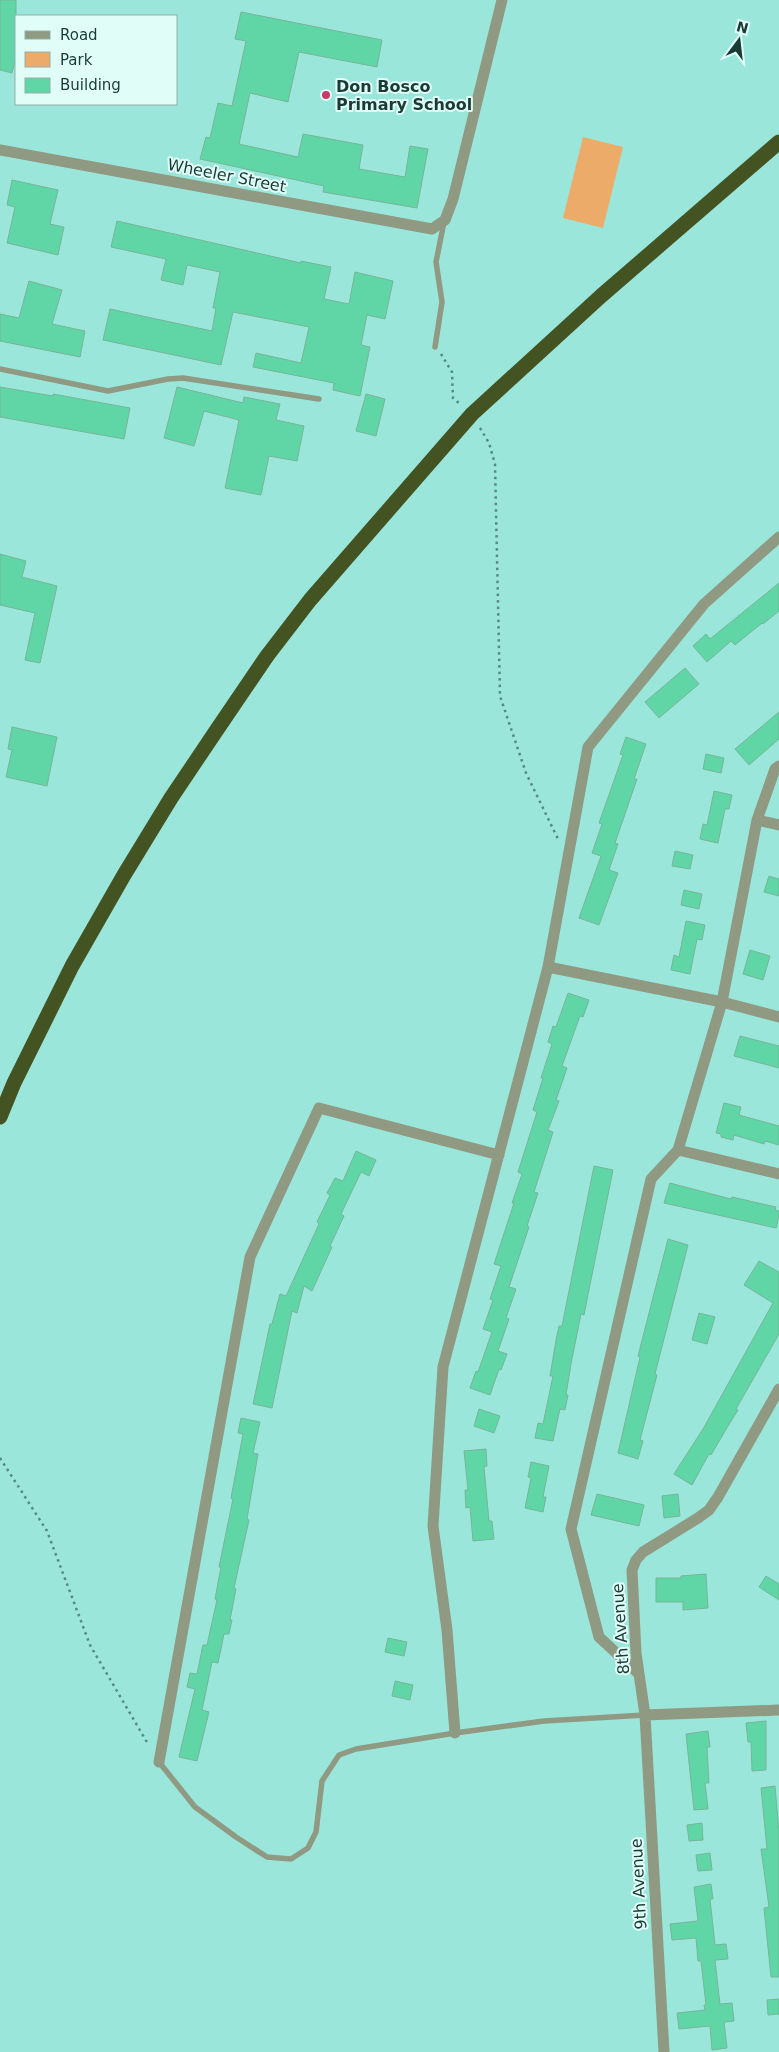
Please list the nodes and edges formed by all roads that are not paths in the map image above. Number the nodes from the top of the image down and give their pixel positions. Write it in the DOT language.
graph roads {
  1 [pos="502,0"];
  2 [pos="779,142"];
  3 [pos="0,150"];
  4 [pos="445,220"];
  5 [pos="435,348"];
  6 [pos="0,368"];
  7 [pos="319,399"];
  8 [pos="779,536"];
  9 [pos="779,766"];
  10 [pos="757,820"];
  11 [pos="779,825"];
  12 [pos="548,967"];
  13 [pos="722,1002"];
  14 [pos="779,1017"];
  15 [pos="0,1117"];
  16 [pos="678,1150"];
  17 [pos="499,1155"];
  18 [pos="779,1174"];
  19 [pos="779,1389"];
  20 [pos="640,1674"];
  21 [pos="779,1710"];
  22 [pos="645,1715"];
  23 [pos="455,1733"];
  24 [pos="159,1762"];
  25 [pos="664,2052"];
  1 -- 4 [label="street"];
  2 -- 15 [label="highway"];
  3 -- 4 [label="street, Wheeler Street"];
  4 -- 5 [label="lane"];
  6 -- 7 [label="lane"];
  8 -- 12 [label="street"];
  9 -- 10 [label="street"];
  10 -- 11 [label="street"];
  10 -- 13 [label="street"];
  12 -- 13 [label="street"];
  12 -- 17 [label="street"];
  13 -- 14 [label="street"];
  13 -- 16 [label="street"];
  16 -- 18 [label="street"];
  16 -- 20 [label="street"];
  17 -- 23 [label="street"];
  17 -- 24 [label="street"];
  19 -- 20 [label="street, 8th Avenue"];
  20 -- 22 [label="street, 8th Avenue"];
  21 -- 22 [label="street"];
  22 -- 23 [label="lane"];
  22 -- 25 [label="street, 9th Avenue"];
  23 -- 24 [label="lane"];
}
